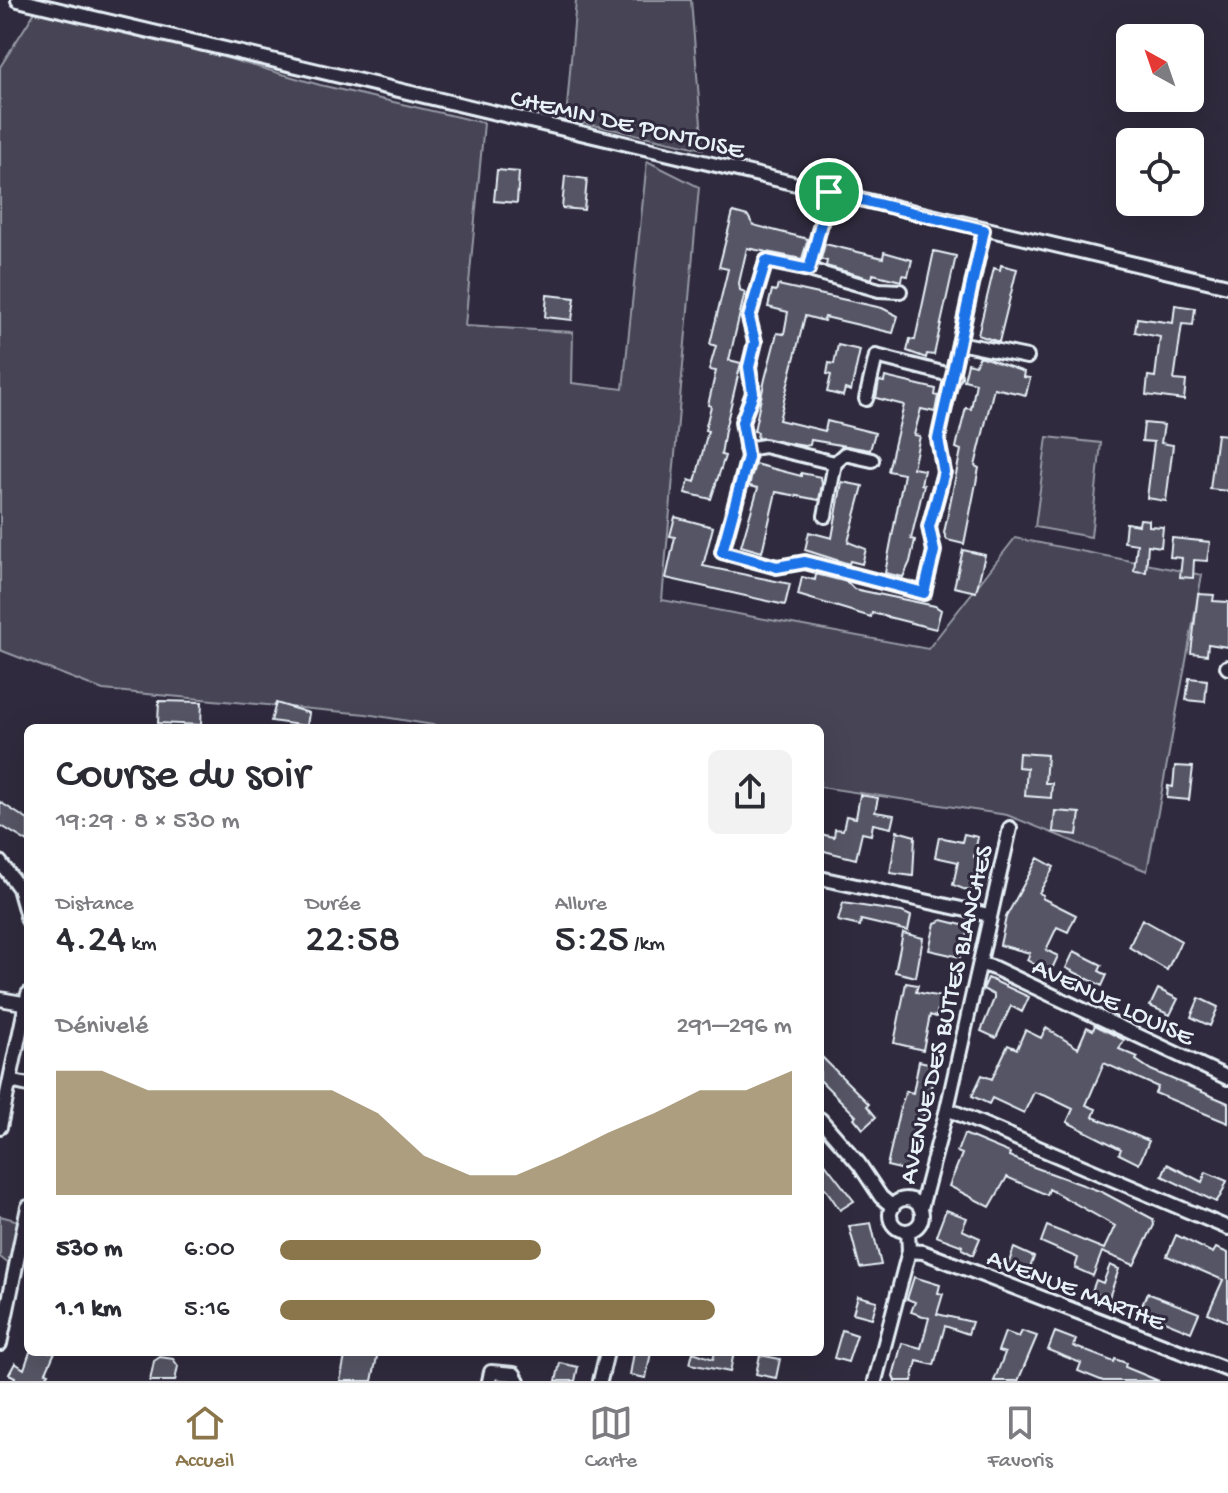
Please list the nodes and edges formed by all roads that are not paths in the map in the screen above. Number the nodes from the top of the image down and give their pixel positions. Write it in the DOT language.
graph roads {
  1 [pos="18,0"];
  2 [pos="829,192"];
  3 [pos="984,230"];
  4 [pos="809,270"];
  5 [pos="1228,286"];
  6 [pos="900,291"];
  7 [pos="959,343"];
  8 [pos="1027,357"];
  9 [pos="954,376"];
  10 [pos="866,399"];
  11 [pos="746,449"];
  12 [pos="872,460"];
  13 [pos="835,463"];
  14 [pos="825,516"];
  15 [pos="1010,828"];
  16 [pos="0,862"];
  17 [pos="824,879"];
  18 [pos="23,890"];
  19 [pos="989,915"];
  20 [pos="980,964"];
  21 [pos="0,999"];
  22 [pos="24,1001"];
  23 [pos="24,1015"];
  24 [pos="1228,1078"];
  25 [pos="10,1081"];
  26 [pos="24,1084"];
  27 [pos="947,1109"];
  28 [pos="824,1125"];
  29 [pos="0,1127"];
  30 [pos="893,1207"];
  31 [pos="921,1208"];
  32 [pos="1228,1228"];
  33 [pos="908,1231"];
  34 [pos="909,1251"];
  35 [pos="22,1261"];
  36 [pos="6,1289"];
  37 [pos="0,1344"];
  38 [pos="605,1356"];
  39 [pos="1228,1370"];
  40 [pos="489,1381"];
  41 [pos="518,1381"];
  42 [pos="600,1381"];
  43 [pos="875,1381"];
  1 -- 2 [label="street, CHEMIN DE PONTOISE"];
  2 -- 3 [label="street, CHEMIN DE PONTOISE"];
  2 -- 4 [label="street"];
  3 -- 5 [label="street, CHEMIN DE PONTOISE"];
  3 -- 7 [label="street"];
  4 -- 6 [label="street"];
  4 -- 11 [label="street"];
  7 -- 8 [label="street"];
  7 -- 9 [label="street"];
  9 -- 10 [label="street"];
  9 -- 11 [label="street"];
  11 -- 13 [label="street"];
  12 -- 13 [label="street"];
  13 -- 14 [label="street"];
  15 -- 19 [label="street, AVENUE DES BUTTES BLANCHES"];
  16 -- 18 [label="street"];
  17 -- 19 [label="street"];
  19 -- 20 [label="street, AVENUE DES BUTTES BLANCHES"];
  20 -- 24 [label="street, AVENUE LOUISE"];
  20 -- 27 [label="street, AVENUE DES BUTTES BLANCHES"];
  21 -- 22 [label="street"];
  23 -- 25 [label="street"];
  25 -- 26 [label="street"];
  25 -- 29 [label="street"];
  27 -- 31 [label="street, AVENUE DES BUTTES BLANCHES"];
  27 -- 32 [label="street"];
  28 -- 30 [label="street"];
  30 -- 31 [label="street"];
  30 -- 33 [label="street"];
  31 -- 33 [label="street"];
  33 -- 34 [label="street"];
  34 -- 39 [label="street, AVENUE MARTHE"];
  34 -- 43 [label="street"];
  35 -- 36 [label="street"];
  36 -- 37 [label="street"];
  38 -- 42 [label="street"];
  40 -- 41 [label="street"];
}
